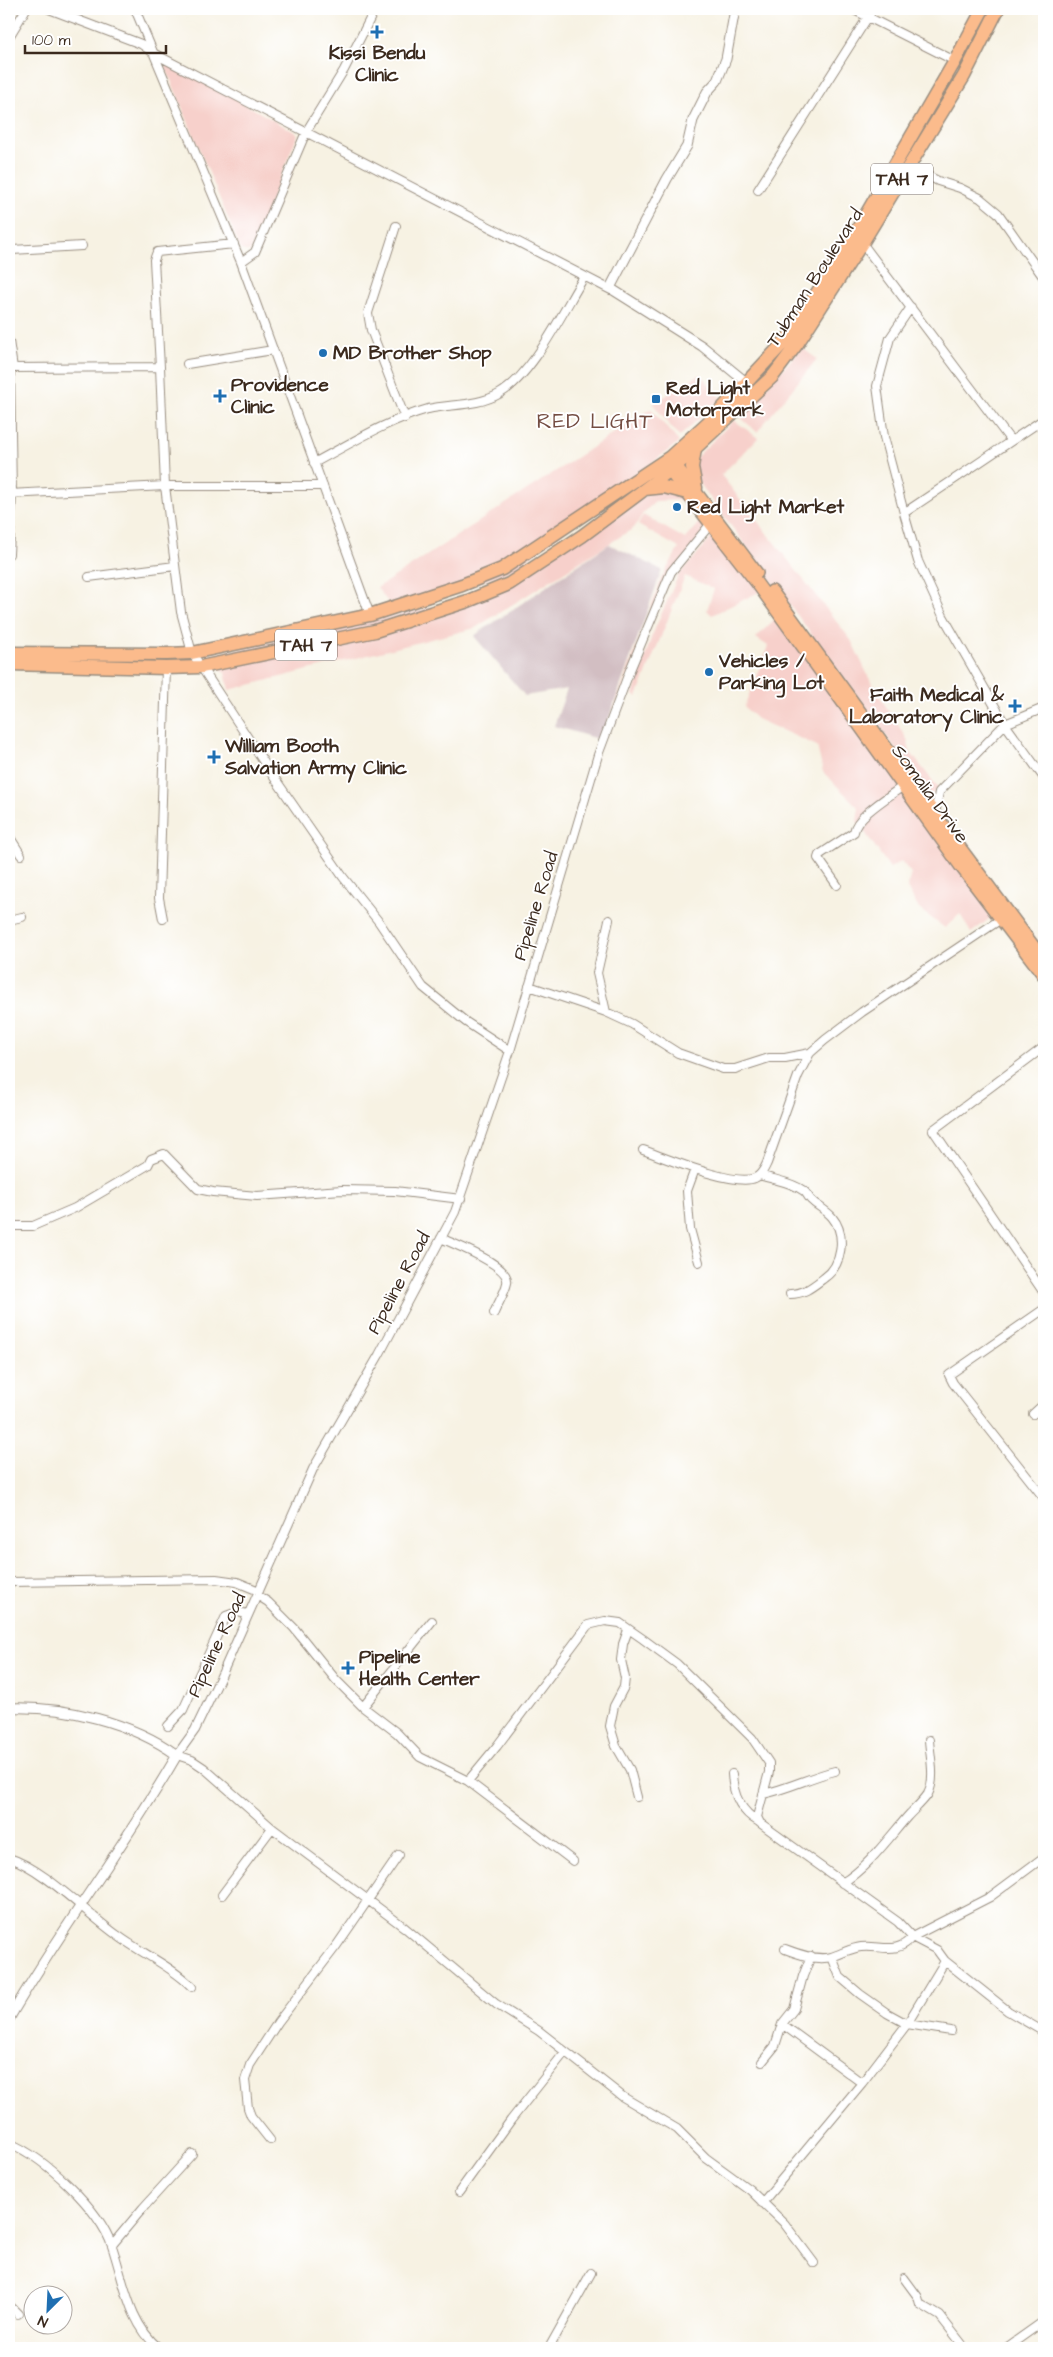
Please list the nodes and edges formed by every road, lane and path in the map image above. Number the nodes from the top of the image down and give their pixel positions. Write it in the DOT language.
graph roads {
  1 [pos="26,9"];
  2 [pos="49,9"];
  3 [pos="135,9"];
  4 [pos="375,9"];
  5 [pos="734,9"];
  6 [pos="852,9"];
  7 [pos="873,9"];
  8 [pos="983,9"];
  9 [pos="998,9"];
  10 [pos="868,18"];
  11 [pos="9,37"];
  12 [pos="154,54"];
  13 [pos="955,61"];
  14 [pos="306,132"];
  15 [pos="909,166"];
  16 [pos="758,190"];
  17 [pos="396,226"];
  18 [pos="862,243"];
  19 [pos="234,244"];
  20 [pos="82,246"];
  21 [pos="9,252"];
  22 [pos="241,262"];
  23 [pos="584,277"];
  24 [pos="1044,278"];
  25 [pos="611,290"];
  26 [pos="911,308"];
  27 [pos="9,341"];
  28 [pos="273,350"];
  29 [pos="187,364"];
  30 [pos="160,367"];
  31 [pos="10,368"];
  32 [pos="747,383"];
  33 [pos="405,418"];
  34 [pos="1044,419"];
  35 [pos="1011,441"];
  36 [pos="695,449"];
  37 [pos="314,463"];
  38 [pos="670,464"];
  39 [pos="165,486"];
  40 [pos="323,486"];
  41 [pos="642,489"];
  42 [pos="691,491"];
  43 [pos="10,494"];
  44 [pos="904,513"];
  45 [pos="712,521"];
  46 [pos="9,554"];
  47 [pos="175,566"];
  48 [pos="89,577"];
  49 [pos="370,615"];
  50 [pos="9,653"];
  51 [pos="192,653"];
  52 [pos="9,664"];
  53 [pos="201,667"];
  54 [pos="166,668"];
  55 [pos="1044,708"];
  56 [pos="1005,724"];
  57 [pos="1044,778"];
  58 [pos="903,786"];
  59 [pos="935,814"];
  60 [pos="9,836"];
  61 [pos="21,855"];
  62 [pos="837,885"];
  63 [pos="1005,916"];
  64 [pos="22,917"];
  65 [pos="163,919"];
  66 [pos="9,920"];
  67 [pos="610,920"];
  68 [pos="1044,960"];
  69 [pos="1044,976"];
  70 [pos="529,986"];
  71 [pos="606,1012"];
  72 [pos="1044,1047"];
  73 [pos="510,1051"];
  74 [pos="810,1053"];
  75 [pos="643,1150"];
  76 [pos="695,1169"];
  77 [pos="760,1175"];
  78 [pos="460,1199"];
  79 [pos="9,1226"];
  80 [pos="441,1238"];
  81 [pos="699,1262"];
  82 [pos="1044,1293"];
  83 [pos="790,1294"];
  84 [pos="1044,1309"];
  85 [pos="494,1313"];
  86 [pos="1044,1404"];
  87 [pos="1033,1414"];
  88 [pos="1044,1498"];
  89 [pos="9,1582"];
  90 [pos="258,1593"];
  91 [pos="248,1614"];
  92 [pos="432,1621"];
  93 [pos="628,1630"];
  94 [pos="363,1707"];
  95 [pos="9,1708"];
  96 [pos="168,1726"];
  97 [pos="929,1740"];
  98 [pos="177,1755"];
  99 [pos="835,1772"];
  100 [pos="732,1774"];
  101 [pos="468,1780"];
  102 [pos="763,1794"];
  103 [pos="637,1797"];
  104 [pos="760,1823"];
  105 [pos="272,1828"];
  106 [pos="399,1855"];
  107 [pos="1044,1857"];
  108 [pos="9,1858"];
  109 [pos="573,1861"];
  110 [pos="842,1883"];
  111 [pos="222,1895"];
  112 [pos="366,1900"];
  113 [pos="81,1906"];
  114 [pos="912,1937"];
  115 [pos="786,1949"];
  116 [pos="811,1956"];
  117 [pos="832,1957"];
  118 [pos="945,1962"];
  119 [pos="192,1987"];
  120 [pos="9,2019"];
  121 [pos="782,2024"];
  122 [pos="907,2024"];
  123 [pos="1043,2028"];
  124 [pos="951,2031"];
  125 [pos="565,2052"];
  126 [pos="762,2062"];
  127 [pos="862,2083"];
  128 [pos="270,2140"];
  129 [pos="9,2143"];
  130 [pos="192,2154"];
  131 [pos="459,2192"];
  132 [pos="762,2203"];
  133 [pos="112,2245"];
  134 [pos="814,2262"];
  135 [pos="591,2273"];
  136 [pos="904,2278"];
  137 [pos="9,2305"];
  138 [pos="18,2314"];
  139 [pos="1044,2321"];
  140 [pos="160,2348"];
  141 [pos="549,2348"];
  142 [pos="965,2348"];
  143 [pos="1006,2348"];
  1 -- 11 [label="street"];
  2 -- 12 [label="street"];
  3 -- 12 [label="street"];
  4 -- 14 [label="street"];
  5 -- 25 [label="street"];
  6 -- 10 [label="street"];
  7 -- 10 [label="street"];
  8 -- 13 [label="highway, Tubman Boulevard / TAH 7"];
  9 -- 15 [label="highway, Tubman Boulevard / TAH 7"];
  10 -- 13 [label="street"];
  10 -- 16 [label="street"];
  12 -- 14 [label="street"];
  12 -- 19 [label="street"];
  13 -- 32 [label="highway, Tubman Boulevard / TAH 7"];
  14 -- 22 [label="street"];
  14 -- 23 [label="street"];
  15 -- 18 [label="highway, Tubman Boulevard / TAH 7"];
  15 -- 24 [label="street"];
  17 -- 33 [label="street"];
  18 -- 26 [label="street"];
  18 -- 36 [label="highway, Tubman Boulevard / TAH 7"];
  19 -- 22 [label="street"];
  19 -- 30 [label="street"];
  20 -- 21 [label="street"];
  22 -- 28 [label="street"];
  23 -- 25 [label="street"];
  23 -- 33 [label="street"];
  25 -- 32 [label="street"];
  26 -- 35 [label="street"];
  26 -- 44 [label="street"];
  27 -- 31 [label="street"];
  28 -- 29 [label="street"];
  28 -- 37 [label="street"];
  30 -- 31 [label="street"];
  30 -- 39 [label="street"];
  31 -- 43 [label="street"];
  32 -- 38 [label="highway, Tubman Boulevard / TAH 7"];
  33 -- 37 [label="street"];
  34 -- 35 [label="street"];
  35 -- 44 [label="street"];
  36 -- 38 [label="highway, Tubman Boulevard / TAH 7"];
  36 -- 42 [label="highway"];
  37 -- 40 [label="street"];
  38 -- 41 [label="highway, TAH 7"];
  38 -- 42 [label="main road, Somalia Drive"];
  38 -- 49 [label="highway, TAH 7"];
  39 -- 40 [label="street"];
  39 -- 43 [label="street"];
  39 -- 47 [label="street"];
  40 -- 49 [label="street"];
  41 -- 42 [label="highway"];
  41 -- 53 [label="highway, TAH 7"];
  42 -- 45 [label="main road, Somalia Drive"];
  43 -- 46 [label="street"];
  44 -- 56 [label="street"];
  45 -- 58 [label="main road, Somalia Drive"];
  45 -- 59 [label="main road, Somalia Drive"];
  45 -- 70 [label="street, Pipeline Road"];
  47 -- 48 [label="street"];
  47 -- 51 [label="street"];
  49 -- 51 [label="highway, TAH 7"];
  50 -- 51 [label="highway, TAH 7"];
  51 -- 53 [label="street"];
  52 -- 54 [label="highway, TAH 7"];
  53 -- 54 [label="highway, TAH 7"];
  53 -- 73 [label="street"];
  54 -- 65 [label="street"];
  55 -- 56 [label="street"];
  56 -- 57 [label="street"];
  56 -- 59 [label="street"];
  58 -- 62 [label="street"];
  58 -- 63 [label="main road, Somalia Drive"];
  59 -- 63 [label="main road, Somalia Drive"];
  60 -- 61 [label="street"];
  63 -- 68 [label="main road, Somalia Drive"];
  63 -- 69 [label="main road, Somalia Drive"];
  63 -- 74 [label="street"];
  64 -- 66 [label="street"];
  67 -- 71 [label="street"];
  70 -- 71 [label="street"];
  70 -- 73 [label="street, Pipeline Road"];
  71 -- 74 [label="street"];
  72 -- 82 [label="street"];
  73 -- 78 [label="street, Pipeline Road"];
  74 -- 77 [label="street"];
  75 -- 76 [label="street"];
  76 -- 77 [label="street"];
  76 -- 81 [label="street"];
  77 -- 83 [label="street"];
  78 -- 79 [label="street"];
  78 -- 80 [label="street, Pipeline Road"];
  80 -- 85 [label="street"];
  80 -- 90 [label="street, Pipeline Road"];
  84 -- 88 [label="street"];
  86 -- 87 [label="street"];
  89 -- 90 [label="street"];
  90 -- 91 [label="street, Pipeline Road"];
  90 -- 94 [label="street"];
  91 -- 96 [label="street"];
  91 -- 98 [label="street, Pipeline Road"];
  92 -- 94 [label="street"];
  93 -- 101 [label="street"];
  93 -- 102 [label="street"];
  93 -- 103 [label="street"];
  94 -- 101 [label="street"];
  95 -- 98 [label="street"];
  97 -- 110 [label="street"];
  98 -- 105 [label="street"];
  98 -- 113 [label="street, Pipeline Road"];
  99 -- 102 [label="street"];
  100 -- 104 [label="street"];
  101 -- 109 [label="street"];
  102 -- 104 [label="street"];
  104 -- 110 [label="street"];
  105 -- 111 [label="street"];
  105 -- 112 [label="street"];
  106 -- 112 [label="street"];
  107 -- 114 [label="street"];
  108 -- 113 [label="street"];
  110 -- 114 [label="street"];
  112 -- 125 [label="street"];
  112 -- 128 [label="street"];
  113 -- 119 [label="street"];
  113 -- 120 [label="street, Pipeline Road"];
  114 -- 117 [label="street"];
  114 -- 118 [label="street"];
  115 -- 116 [label="street"];
  116 -- 117 [label="street"];
  116 -- 121 [label="street"];
  117 -- 122 [label="street"];
  118 -- 122 [label="street"];
  118 -- 123 [label="street"];
  121 -- 126 [label="street"];
  121 -- 127 [label="street"];
  122 -- 124 [label="street"];
  122 -- 127 [label="street"];
  125 -- 131 [label="street"];
  125 -- 132 [label="street"];
  127 -- 132 [label="street"];
  129 -- 133 [label="street"];
  130 -- 133 [label="street"];
  132 -- 134 [label="street"];
  133 -- 140 [label="street"];
  135 -- 141 [label="street"];
  136 -- 142 [label="street"];
  137 -- 138 [label="street"];
  139 -- 143 [label="street"];
}
